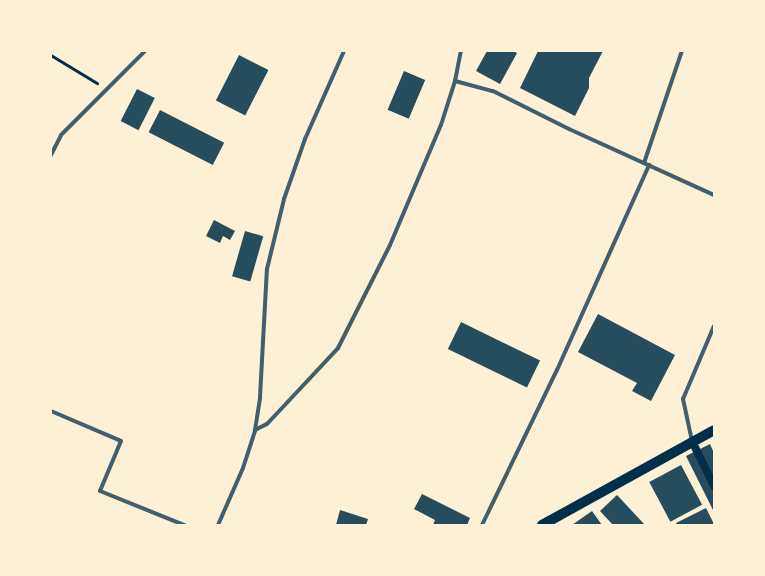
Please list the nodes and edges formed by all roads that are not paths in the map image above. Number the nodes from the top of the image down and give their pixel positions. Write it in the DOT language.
graph roads {
  1 [pos="145,51"];
  2 [pos="344,51"];
  3 [pos="462,51"];
  4 [pos="682,51"];
  5 [pos="456,81"];
  6 [pos="51,155"];
  7 [pos="647,164"];
  8 [pos="714,195"];
  9 [pos="714,326"];
  10 [pos="51,411"];
  11 [pos="255,430"];
  12 [pos="714,430"];
  13 [pos="692,441"];
  14 [pos="714,486"];
  15 [pos="184,525"];
  16 [pos="218,525"];
  17 [pos="482,525"];
  18 [pos="542,525"];
  1 -- 6 [label="street"];
  2 -- 11 [label="street"];
  3 -- 5 [label="street"];
  4 -- 7 [label="street"];
  5 -- 7 [label="street"];
  5 -- 11 [label="street"];
  7 -- 8 [label="street"];
  7 -- 17 [label="street"];
  9 -- 13 [label="street"];
  10 -- 15 [label="street"];
  11 -- 16 [label="street"];
  12 -- 13 [label="main road"];
  13 -- 14 [label="main road"];
  13 -- 18 [label="main road"];
}
